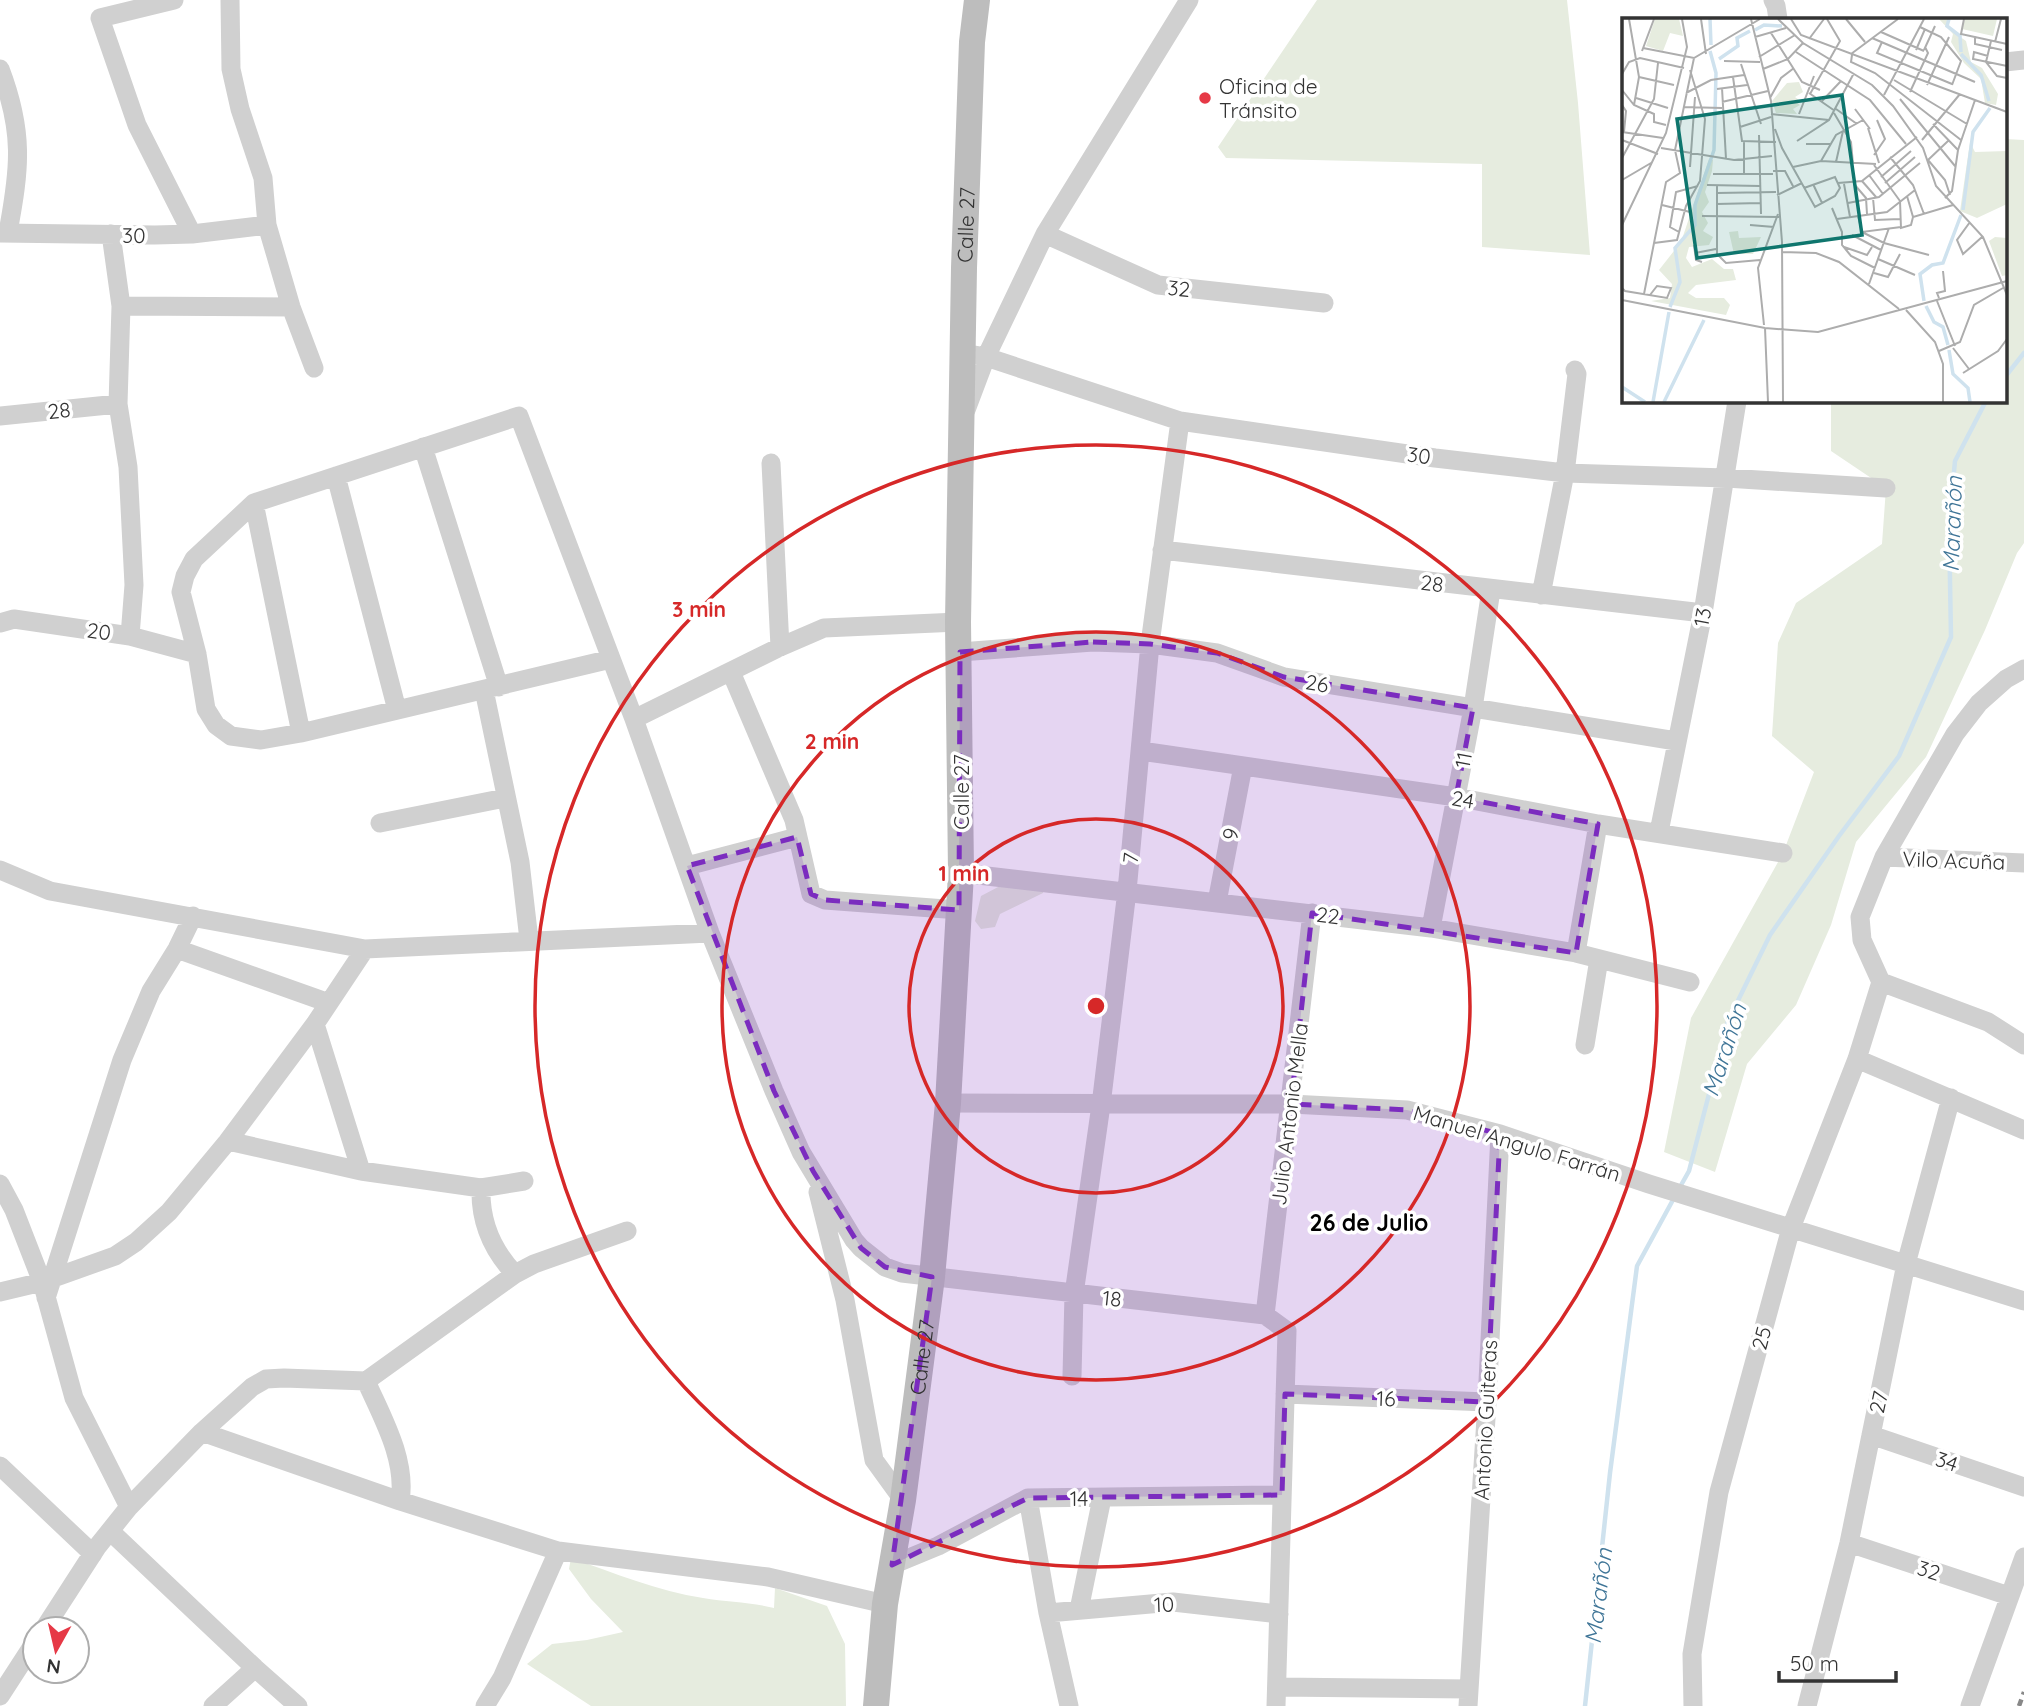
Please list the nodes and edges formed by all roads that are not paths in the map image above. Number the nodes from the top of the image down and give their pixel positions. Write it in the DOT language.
graph roads {
  1 [pos="174,0"];
  2 [pos="230,0"];
  3 [pos="977,0"];
  4 [pos="1189,0"];
  5 [pos="1773,0"];
  6 [pos="114,6"];
  7 [pos="1778,18"];
  8 [pos="0,69"];
  9 [pos="267,225"];
  10 [pos="4,232"];
  11 [pos="111,234"];
  12 [pos="192,234"];
  13 [pos="1045,234"];
  14 [pos="1324,303"];
  15 [pos="121,306"];
  16 [pos="291,307"];
  17 [pos="975,355"];
  18 [pos="314,368"];
  19 [pos="1575,370"];
  20 [pos="1737,402"];
  21 [pos="118,404"];
  22 [pos="0,416"];
  23 [pos="1180,421"];
  24 [pos="423,447"];
  25 [pos="771,463"];
  26 [pos="1565,473"];
  27 [pos="336,476"];
  28 [pos="1726,478"];
  29 [pos="1886,488"];
  30 [pos="254,503"];
  31 [pos="1162,550"];
  32 [pos="1491,590"];
  33 [pos="1541,595"];
  34 [pos="1703,613"];
  35 [pos="5,616"];
  36 [pos="958,622"];
  37 [pos="130,636"];
  38 [pos="1150,644"];
  39 [pos="780,647"];
  40 [pos="960,652"];
  41 [pos="197,654"];
  42 [pos="611,659"];
  43 [pos="2024,668"];
  44 [pos="731,672"];
  45 [pos="492,688"];
  46 [pos="1473,708"];
  47 [pos="397,710"];
  48 [pos="634,719"];
  49 [pos="301,733"];
  50 [pos="1676,741"];
  51 [pos="1141,751"];
  52 [pos="1243,766"];
  53 [pos="1456,797"];
  54 [pos="505,798"];
  55 [pos="380,823"];
  56 [pos="1598,824"];
  57 [pos="1659,832"];
  58 [pos="797,837"];
  59 [pos="1783,853"];
  60 [pos="1884,857"];
  61 [pos="2024,863"];
  62 [pos="687,866"];
  63 [pos="0,870"];
  64 [pos="961,873"];
  65 [pos="1127,891"];
  66 [pos="1217,902"];
  67 [pos="959,910"];
  68 [pos="1312,914"];
  69 [pos="193,916"];
  70 [pos="1431,928"];
  71 [pos="710,933"];
  72 [pos="529,940"];
  73 [pos="177,949"];
  74 [pos="365,949"];
  75 [pos="1576,953"];
  76 [pos="1599,959"];
  77 [pos="1690,982"];
  78 [pos="1881,982"];
  79 [pos="329,1003"];
  80 [pos="315,1024"];
  81 [pos="1585,1045"];
  82 [pos="2024,1045"];
  83 [pos="1857,1059"];
  84 [pos="1951,1098"];
  85 [pos="948,1103"];
  86 [pos="1291,1104"];
  87 [pos="1101,1105"];
  88 [pos="2024,1130"];
  89 [pos="1500,1134"];
  90 [pos="228,1141"];
  91 [pos="361,1171"];
  92 [pos="813,1171"];
  93 [pos="524,1181"];
  94 [pos="0,1184"];
  95 [pos="481,1188"];
  96 [pos="1791,1228"];
  97 [pos="627,1231"];
  98 [pos="1906,1264"];
  99 [pos="514,1274"];
  100 [pos="932,1277"];
  101 [pos="47,1286"];
  102 [pos="0,1292"];
  103 [pos="1074,1294"];
  104 [pos="2024,1301"];
  105 [pos="1265,1315"];
  106 [pos="1072,1376"];
  107 [pos="366,1381"];
  108 [pos="1285,1394"];
  109 [pos="1487,1402"];
  110 [pos="202,1432"];
  111 [pos="1871,1435"];
  112 [pos="0,1466"];
  113 [pos="2024,1487"];
  114 [pos="1282,1495"];
  115 [pos="1028,1498"];
  116 [pos="1102,1498"];
  117 [pos="903,1500"];
  118 [pos="400,1501"];
  119 [pos="129,1507"];
  120 [pos="110,1531"];
  121 [pos="1849,1543"];
  122 [pos="558,1551"];
  123 [pos="93,1554"];
  124 [pos="2024,1557"];
  125 [pos="892,1565"];
  126 [pos="2009,1596"];
  127 [pos="885,1604"];
  128 [pos="1079,1610"];
  129 [pos="1048,1613"];
  130 [pos="1279,1614"];
  131 [pos="53,1615"];
  132 [pos="21,1664"];
  133 [pos="255,1668"];
  134 [pos="0,1696"];
  135 [pos="1276,1696"];
  136 [pos="1468,1697"];
  137 [pos="213,1706"];
  138 [pos="298,1706"];
  139 [pos="485,1706"];
  140 [pos="876,1706"];
  141 [pos="1069,1706"];
  142 [pos="1693,1706"];
  143 [pos="1807,1706"];
  144 [pos="1970,1706"];
  1 -- 6 [label="street"];
  2 -- 9 [label="street"];
  3 -- 17 [label="main road, Calle 27"];
  4 -- 13 [label="street"];
  5 -- 7 [label="street"];
  6 -- 12 [label="street"];
  8 -- 10 [label="street"];
  9 -- 12 [label="street, 30"];
  9 -- 16 [label="street"];
  10 -- 11 [label="street, 30"];
  11 -- 12 [label="street, 30"];
  11 -- 15 [label="street"];
  13 -- 14 [label="street, 32"];
  13 -- 17 [label="street"];
  15 -- 16 [label="street"];
  15 -- 21 [label="street"];
  16 -- 18 [label="street"];
  17 -- 23 [label="street, 30"];
  17 -- 36 [label="main road, Calle 27"];
  19 -- 26 [label="street"];
  20 -- 28 [label="street, 13"];
  21 -- 22 [label="street, 28"];
  21 -- 37 [label="street"];
  23 -- 26 [label="street, 30"];
  23 -- 31 [label="street, 7"];
  24 -- 27 [label="street"];
  24 -- 42 [label="street"];
  24 -- 45 [label="street"];
  25 -- 39 [label="street"];
  26 -- 28 [label="street, 30"];
  26 -- 33 [label="street"];
  27 -- 30 [label="street"];
  27 -- 47 [label="street"];
  28 -- 29 [label="street, 30"];
  28 -- 34 [label="street, 13"];
  30 -- 41 [label="street"];
  30 -- 49 [label="street"];
  31 -- 32 [label="street, 28"];
  31 -- 38 [label="street, 7"];
  32 -- 33 [label="street, 28"];
  32 -- 46 [label="street, 11"];
  33 -- 34 [label="street, 28"];
  34 -- 50 [label="street, 13"];
  35 -- 37 [label="street, 20"];
  36 -- 39 [label="street"];
  36 -- 40 [label="main road, Calle 27"];
  37 -- 41 [label="street, 20"];
  38 -- 40 [label="street, 26"];
  38 -- 46 [label="street, 26"];
  38 -- 51 [label="street, 7"];
  39 -- 44 [label="street"];
  40 -- 64 [label="main road, Calle 27"];
  41 -- 49 [label="street"];
  42 -- 45 [label="street"];
  42 -- 48 [label="street"];
  43 -- 60 [label="street"];
  44 -- 48 [label="street"];
  44 -- 58 [label="street"];
  45 -- 47 [label="street"];
  45 -- 54 [label="street"];
  46 -- 50 [label="street, 26"];
  46 -- 53 [label="street, 11"];
  47 -- 49 [label="street"];
  48 -- 62 [label="street"];
  50 -- 57 [label="street, 13"];
  51 -- 52 [label="street, 24"];
  51 -- 65 [label="street, 7"];
  52 -- 53 [label="street, 24"];
  52 -- 66 [label="street, 9"];
  53 -- 56 [label="street, 24"];
  53 -- 70 [label="street, 11"];
  54 -- 55 [label="street"];
  54 -- 72 [label="street"];
  56 -- 57 [label="street, 24"];
  56 -- 75 [label="street"];
  57 -- 59 [label="street, 24"];
  58 -- 62 [label="street"];
  58 -- 67 [label="street"];
  60 -- 61 [label="street, Vilo Acuña"];
  60 -- 78 [label="street"];
  62 -- 71 [label="street"];
  63 -- 69 [label="street"];
  64 -- 65 [label="street, 22"];
  64 -- 67 [label="main road, Calle 27"];
  65 -- 66 [label="street, 22"];
  65 -- 87 [label="street, 7"];
  66 -- 68 [label="street, 22"];
  67 -- 85 [label="main road, Calle 27"];
  68 -- 70 [label="street, 22"];
  68 -- 86 [label="street, Julio Antonio Mella"];
  69 -- 73 [label="street"];
  69 -- 74 [label="street"];
  70 -- 75 [label="street, 22"];
  71 -- 72 [label="street"];
  71 -- 92 [label="street"];
  72 -- 74 [label="street"];
  73 -- 79 [label="street"];
  73 -- 101 [label="street"];
  74 -- 79 [label="street"];
  75 -- 76 [label="street, 22"];
  76 -- 77 [label="street, 22"];
  76 -- 81 [label="street"];
  78 -- 82 [label="street"];
  78 -- 83 [label="street, 25"];
  79 -- 80 [label="street"];
  80 -- 90 [label="street"];
  80 -- 91 [label="street"];
  83 -- 84 [label="street"];
  83 -- 96 [label="street, 25"];
  84 -- 88 [label="street"];
  84 -- 98 [label="street, 27"];
  85 -- 87 [label="street, Manuel Angulo Farrán"];
  85 -- 100 [label="main road, Calle 27"];
  86 -- 87 [label="street, Manuel Angulo Farrán"];
  86 -- 89 [label="street, Manuel Angulo Farrán"];
  86 -- 105 [label="street, Julio Antonio Mella"];
  87 -- 103 [label="street, 7"];
  89 -- 96 [label="street, Manuel Angulo Farrán"];
  89 -- 109 [label="street, Antonio Guiteras"];
  90 -- 91 [label="street"];
  90 -- 101 [label="street"];
  91 -- 95 [label="street"];
  92 -- 100 [label="street, 18"];
  92 -- 117 [label="street"];
  93 -- 95 [label="street"];
  94 -- 101 [label="street"];
  95 -- 99 [label="street"];
  96 -- 98 [label="street, Manuel Angulo Farrán"];
  96 -- 142 [label="street, 25"];
  97 -- 99 [label="street"];
  98 -- 104 [label="street, Manuel Angulo Farrán"];
  98 -- 111 [label="street, 27"];
  99 -- 107 [label="street"];
  100 -- 103 [label="street, 18"];
  100 -- 117 [label="main road, Calle 27"];
  101 -- 102 [label="street"];
  101 -- 119 [label="street"];
  103 -- 105 [label="street, 18"];
  103 -- 106 [label="street, 7"];
  105 -- 108 [label="street, 18"];
  107 -- 110 [label="street"];
  107 -- 118 [label="street"];
  108 -- 109 [label="street, 16"];
  108 -- 114 [label="street"];
  109 -- 136 [label="street, Antonio Guiteras"];
  110 -- 118 [label="street"];
  110 -- 119 [label="street"];
  111 -- 113 [label="street, 34"];
  111 -- 121 [label="street, 27"];
  112 -- 123 [label="street"];
  114 -- 116 [label="street, 14"];
  114 -- 130 [label="street"];
  115 -- 116 [label="street, 14"];
  115 -- 125 [label="street, 14"];
  115 -- 129 [label="street"];
  116 -- 128 [label="street"];
  117 -- 125 [label="main road, Calle 27"];
  118 -- 122 [label="street"];
  119 -- 120 [label="street"];
  120 -- 123 [label="street"];
  120 -- 133 [label="street"];
  121 -- 126 [label="street, 32"];
  121 -- 143 [label="street, 27"];
  122 -- 127 [label="street"];
  122 -- 139 [label="street"];
  123 -- 131 [label="street"];
  124 -- 126 [label="street"];
  125 -- 127 [label="main road, Calle 27"];
  126 -- 144 [label="street"];
  127 -- 140 [label="main road, Calle 27"];
  128 -- 129 [label="street, 10"];
  128 -- 130 [label="street, 10"];
  129 -- 141 [label="street"];
  130 -- 135 [label="street"];
  132 -- 134 [label="street"];
  133 -- 137 [label="street"];
  133 -- 138 [label="street"];
  135 -- 136 [label="street"];
}
